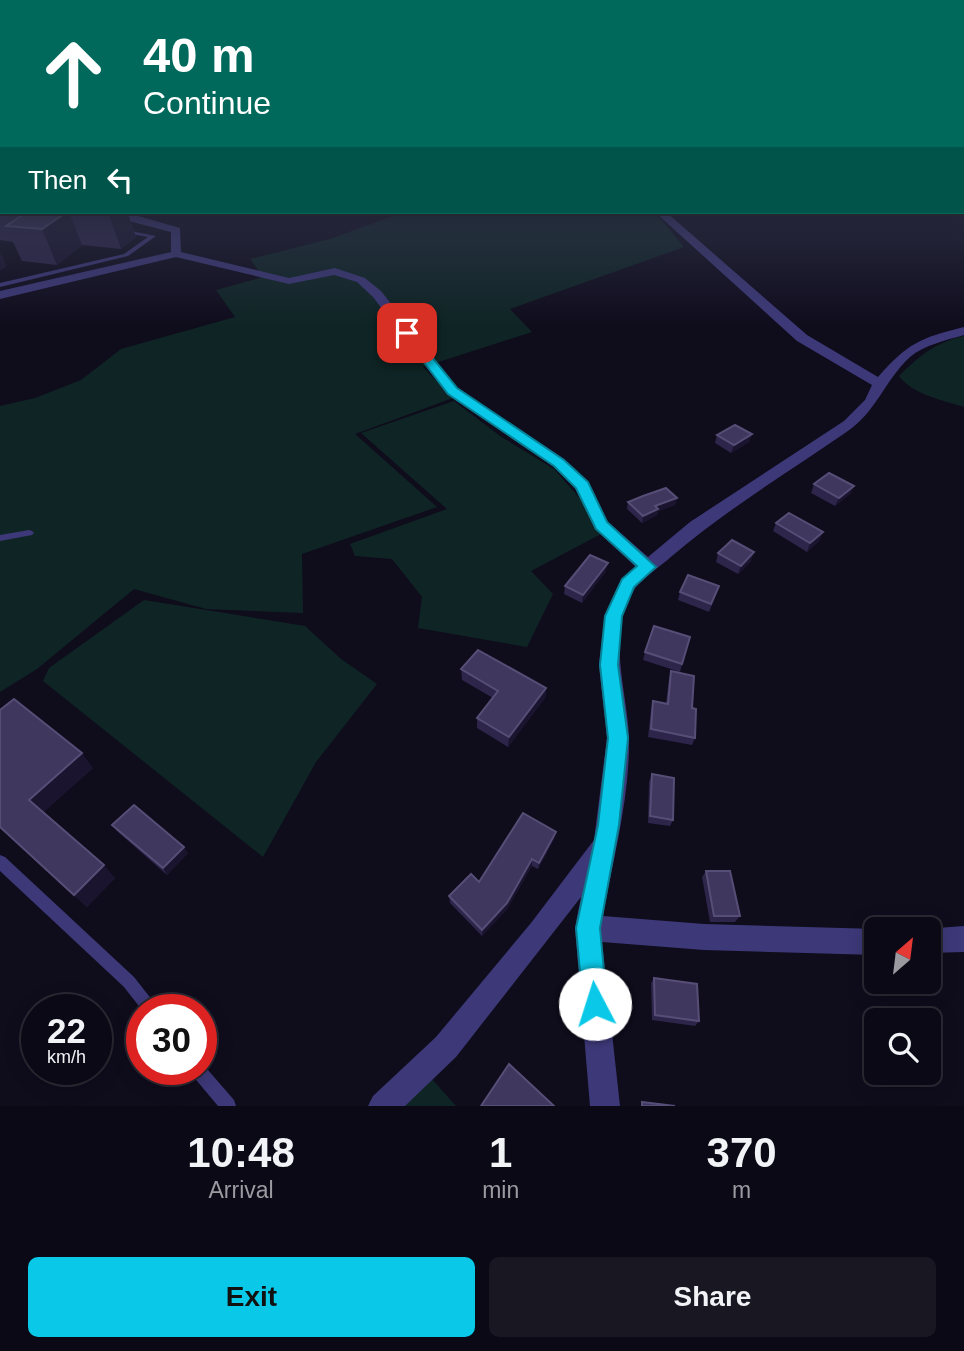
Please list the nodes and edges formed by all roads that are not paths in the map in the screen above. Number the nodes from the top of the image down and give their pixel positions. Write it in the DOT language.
graph roads {
  1 [pos="147,223"];
  2 [pos="672,223"];
  3 [pos="114,230"];
  4 [pos="176,254"];
  5 [pos="0,285"];
  6 [pos="0,295"];
  7 [pos="964,331"];
  8 [pos="880,384"];
  9 [pos="29,533"];
  10 [pos="0,538"];
  11 [pos="648,567"];
  12 [pos="604,846"];
  13 [pos="0,862"];
  14 [pos="588,928"];
  15 [pos="964,939"];
  16 [pos="942,940"];
  17 [pos="864,942"];
  18 [pos="138,994"];
  19 [pos="211,1085"];
  20 [pos="228,1106"];
  21 [pos="383,1106"];
  22 [pos="605,1106"];
  1 -- 4 [label="street"];
  2 -- 8 [label="street"];
  3 -- 5 [label="lane"];
  4 -- 6 [label="street"];
  4 -- 11 [label="street"];
  7 -- 8 [label="street"];
  8 -- 11 [label="street"];
  9 -- 10 [label="lane"];
  11 -- 12 [label="street"];
  12 -- 14 [label="street"];
  12 -- 21 [label="street"];
  13 -- 18 [label="lane"];
  14 -- 17 [label="street"];
  14 -- 22 [label="street"];
  15 -- 16 [label="street"];
  19 -- 20 [label="lane"];
}
